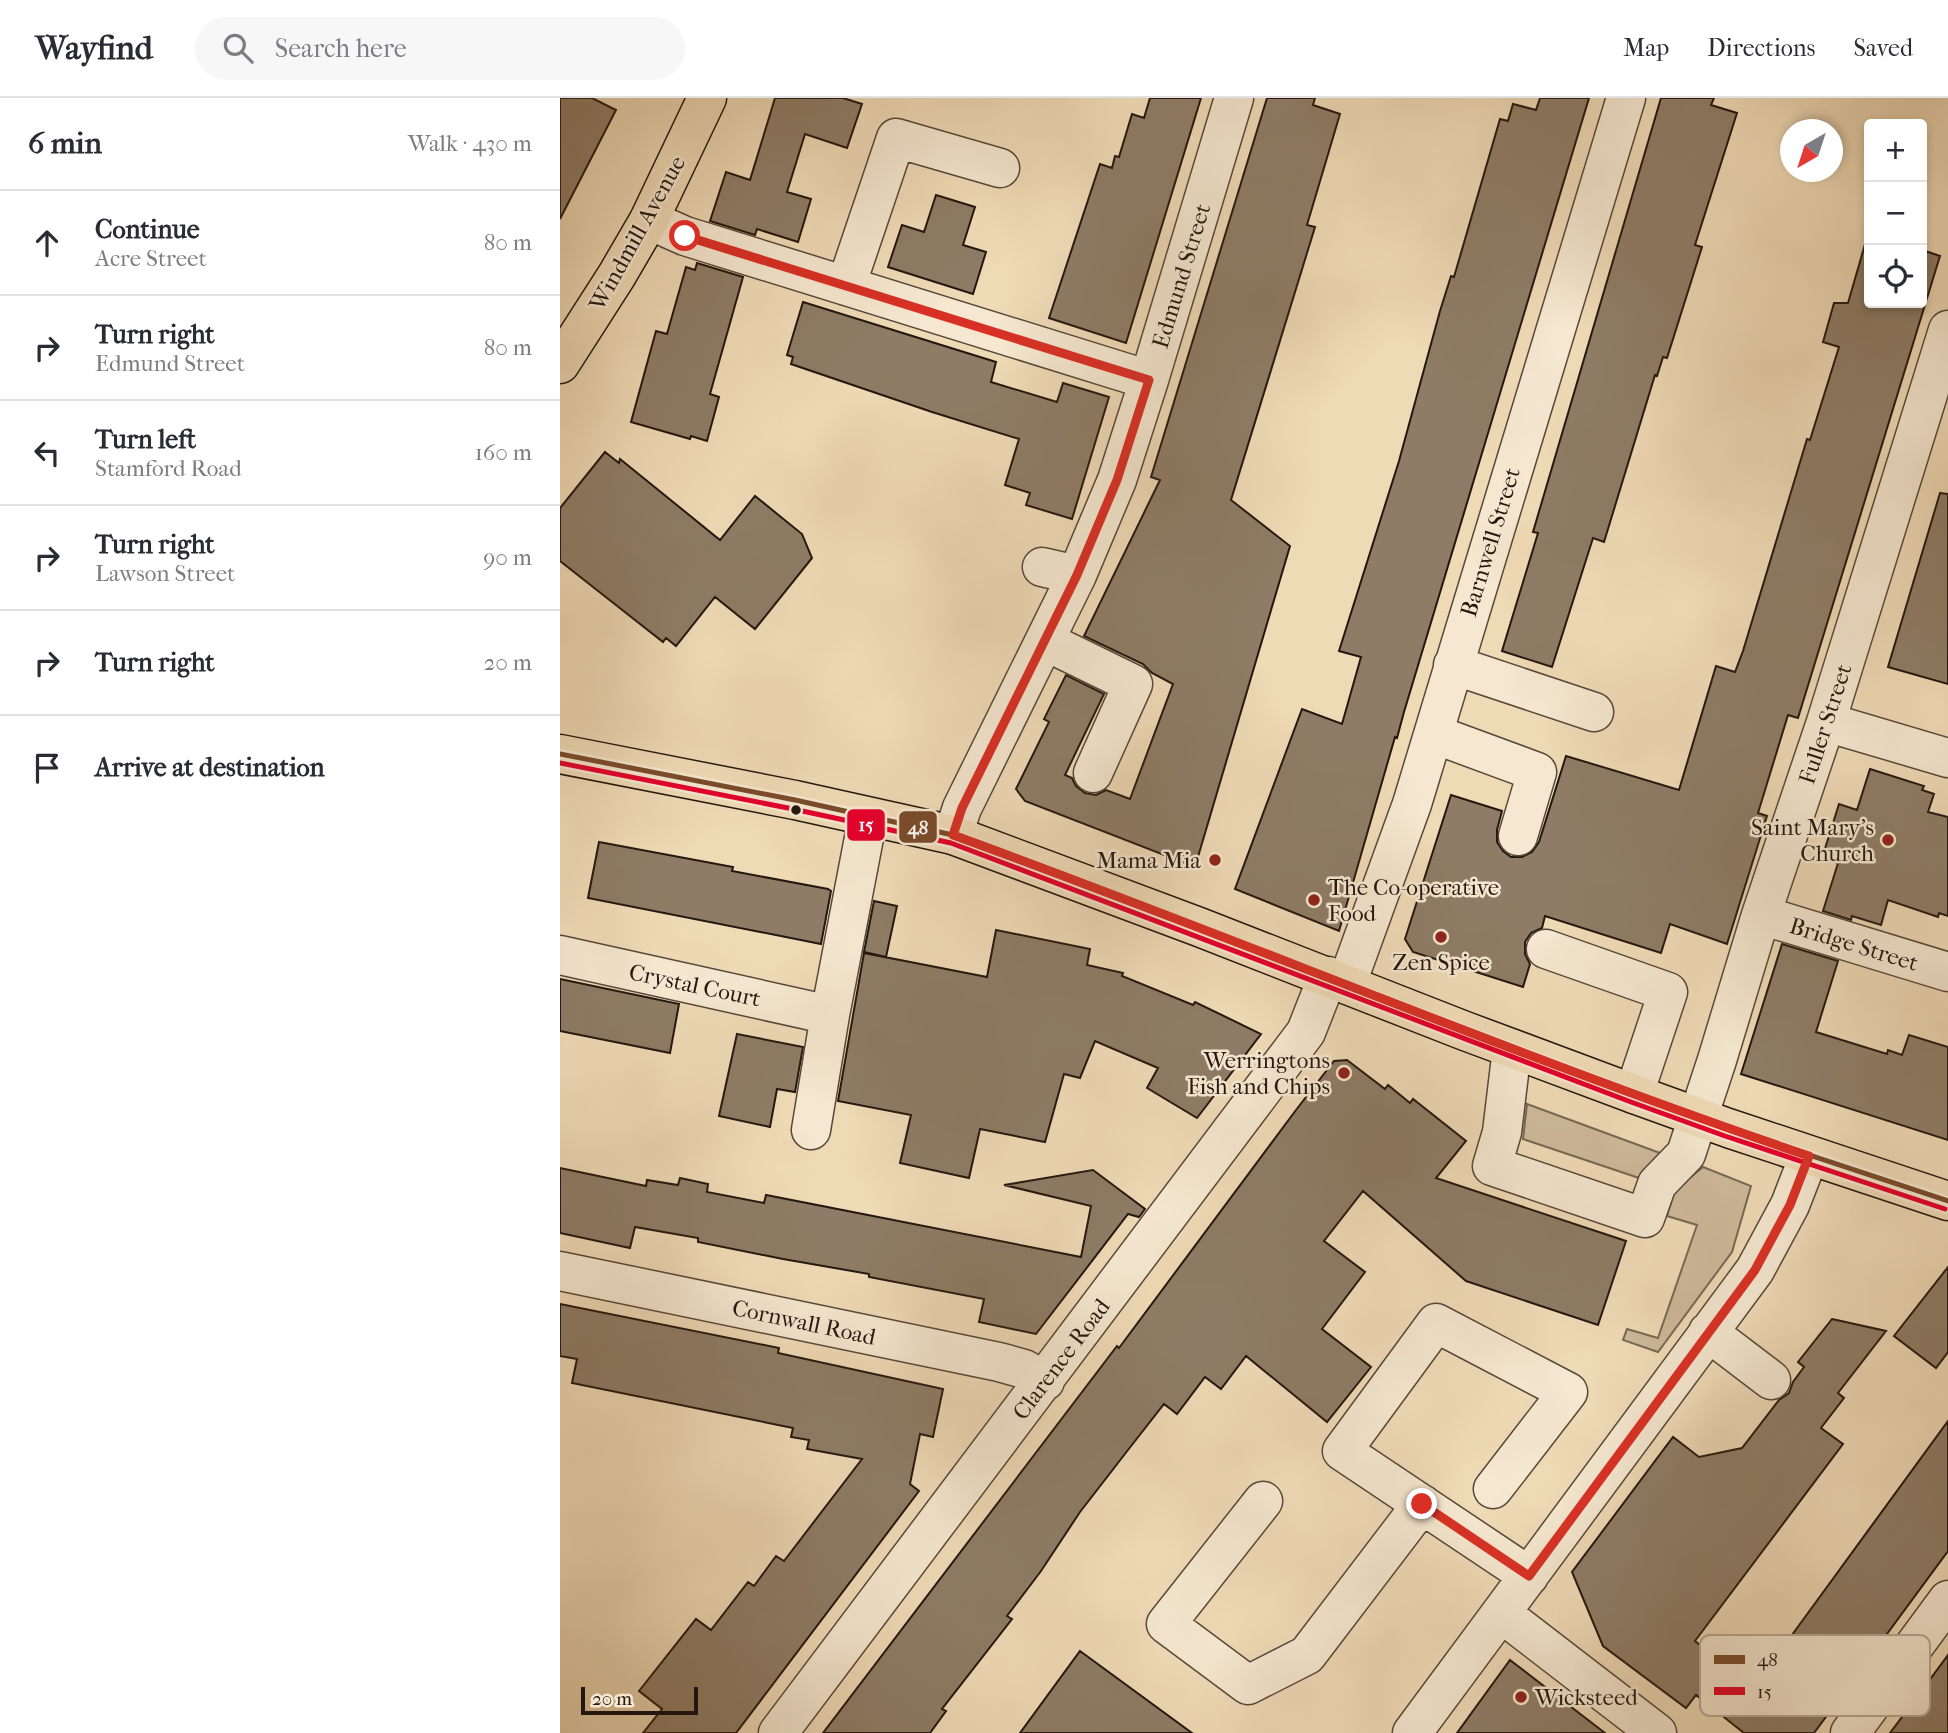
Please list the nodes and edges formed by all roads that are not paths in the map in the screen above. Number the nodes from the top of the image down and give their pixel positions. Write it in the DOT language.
graph roads {
  1 [pos="707,98"];
  2 [pos="1234,98"];
  3 [pos="1626,98"];
  4 [pos="1000,168"];
  5 [pos="649,220"];
  6 [pos="846,286"];
  7 [pos="1948,330"];
  8 [pos="566,340"];
  9 [pos="1149,380"];
  10 [pos="1045,641"];
  11 [pos="1453,665"];
  12 [pos="1594,712"];
  13 [pos="1826,722"];
  14 [pos="1434,734"];
  15 [pos="560,754"];
  16 [pos="1948,758"];
  17 [pos="1093,772"];
  18 [pos="869,817"];
  19 [pos="953,835"];
  20 [pos="1518,836"];
  21 [pos="1760,915"];
  22 [pos="1546,949"];
  23 [pos="560,955"];
  24 [pos="1948,972"];
  25 [pos="1338,980"];
  26 [pos="830,1015"];
  27 [pos="1512,1049"];
  28 [pos="1634,1094"];
  29 [pos="1698,1117"];
  30 [pos="811,1130"];
  31 [pos="1809,1156"];
  32 [pos="1948,1201"];
  33 [pos="560,1271"];
  34 [pos="1708,1332"];
  35 [pos="1771,1380"];
  36 [pos="1045,1381"];
  37 [pos="1493,1489"];
  38 [pos="1264,1501"];
  39 [pos="1422,1504"];
  40 [pos="1529,1576"];
  41 [pos="1948,1600"];
  42 [pos="1501,1613"];
  43 [pos="1922,1635"];
  44 [pos="1863,1716"];
  45 [pos="778,1733"];
  46 [pos="1412,1733"];
  47 [pos="1657,1733"];
  48 [pos="1850,1733"];
  1 -- 5 [label="main road, Windmill Avenue"];
  2 -- 9 [label="street, Edmund Street"];
  3 -- 11 [label="street, Barnwell Street"];
  4 -- 6 [label="street"];
  5 -- 6 [label="street"];
  5 -- 8 [label="main road, Windmill Avenue"];
  6 -- 9 [label="street"];
  7 -- 13 [label="street, Fuller Street"];
  9 -- 10 [label="street, Edmund Street"];
  10 -- 17 [label="street"];
  10 -- 19 [label="street, Edmund Street"];
  11 -- 12 [label="street"];
  11 -- 14 [label="street, Barnwell Street"];
  13 -- 16 [label="street"];
  13 -- 21 [label="street, Fuller Street"];
  14 -- 20 [label="street"];
  14 -- 25 [label="street, Barnwell Street"];
  15 -- 18 [label="main road"];
  18 -- 19 [label="main road"];
  18 -- 26 [label="street"];
  19 -- 25 [label="main road"];
  21 -- 24 [label="street, Bridge Street"];
  21 -- 29 [label="street, Fuller Street"];
  22 -- 28 [label="street"];
  23 -- 26 [label="street, Crystal Court"];
  25 -- 27 [label="main road"];
  25 -- 36 [label="street, Clarence Road"];
  26 -- 30 [label="street"];
  27 -- 28 [label="main road"];
  27 -- 29 [label="street, Fuller Street"];
  28 -- 29 [label="main road"];
  29 -- 31 [label="main road"];
  31 -- 32 [label="main road"];
  31 -- 34 [label="street"];
  33 -- 36 [label="street, Cornwall Road"];
  34 -- 35 [label="street"];
  34 -- 40 [label="street"];
  36 -- 45 [label="street, Clarence Road"];
  37 -- 39 [label="street"];
  38 -- 39 [label="street"];
  39 -- 40 [label="street"];
  40 -- 42 [label="street"];
  41 -- 43 [label="street"];
  42 -- 46 [label="street"];
  42 -- 47 [label="street"];
  44 -- 48 [label="street"];
}
